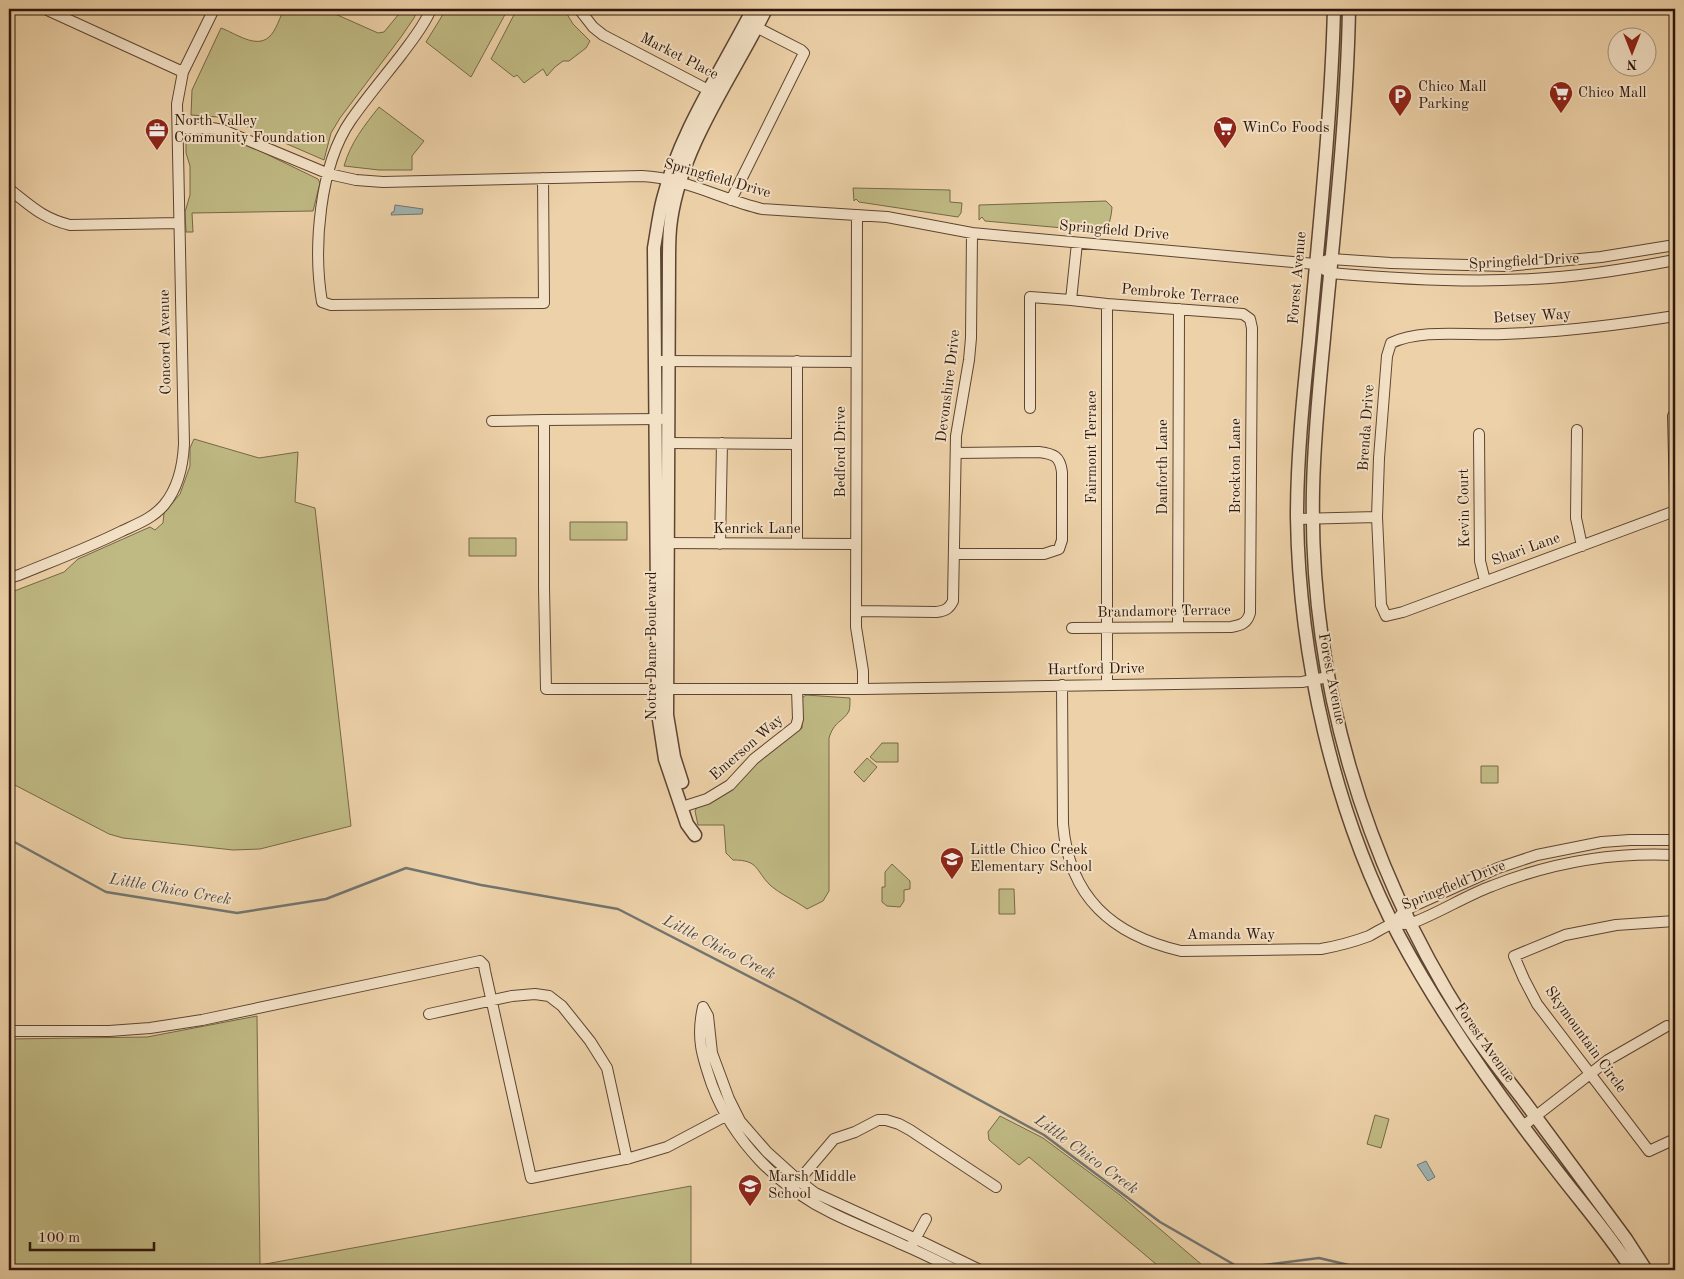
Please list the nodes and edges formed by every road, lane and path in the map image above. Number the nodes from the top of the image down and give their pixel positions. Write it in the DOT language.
graph roads {
  1 [pos="45,9"];
  2 [pos="214,9"];
  3 [pos="432,9"];
  4 [pos="579,9"];
  5 [pos="753,9"];
  6 [pos="766,9"];
  7 [pos="1334,9"];
  8 [pos="1349,9"];
  9 [pos="751,25"];
  10 [pos="183,72"];
  11 [pos="714,92"];
  12 [pos="178,128"];
  13 [pos="329,174"];
  14 [pos="543,178"];
  15 [pos="675,180"];
  16 [pos="9,189"];
  17 [pos="731,200"];
  18 [pos="857,215"];
  19 [pos="179,223"];
  20 [pos="972,233"];
  21 [pos="1077,243"];
  22 [pos="1675,245"];
  23 [pos="1331,259"];
  24 [pos="1675,260"];
  25 [pos="1315,264"];
  26 [pos="1330,273"];
  27 [pos="1071,300"];
  28 [pos="1107,304"];
  29 [pos="1179,309"];
  30 [pos="1675,316"];
  31 [pos="1250,319"];
  32 [pos="1391,343"];
  33 [pos="662,361"];
  34 [pos="797,361"];
  35 [pos="856,362"];
  36 [pos="1030,408"];
  37 [pos="1673,416"];
  38 [pos="662,419"];
  39 [pos="544,420"];
  40 [pos="492,421"];
  41 [pos="1577,430"];
  42 [pos="1479,434"];
  43 [pos="668,443"];
  44 [pos="722,443"];
  45 [pos="797,444"];
  46 [pos="956,453"];
  47 [pos="1675,496"];
  48 [pos="1675,511"];
  49 [pos="1377,517"];
  50 [pos="1312,518"];
  51 [pos="1298,519"];
  52 [pos="662,543"];
  53 [pos="720,544"];
  54 [pos="797,544"];
  55 [pos="856,544"];
  56 [pos="1582,546"];
  57 [pos="955,554"];
  58 [pos="9,578"];
  59 [pos="1485,581"];
  60 [pos="856,611"];
  61 [pos="1250,613"];
  62 [pos="1386,616"];
  63 [pos="1178,626"];
  64 [pos="1072,628"];
  65 [pos="1107,628"];
  66 [pos="1328,677"];
  67 [pos="1313,680"];
  68 [pos="1062,685"];
  69 [pos="1107,685"];
  70 [pos="662,689"];
  71 [pos="797,689"];
  72 [pos="863,689"];
  73 [pos="686,806"];
  74 [pos="1675,840"];
  75 [pos="1675,856"];
  76 [pos="1404,911"];
  77 [pos="1675,921"];
  78 [pos="1393,924"];
  79 [pos="1410,924"];
  80 [pos="492,1001"];
  81 [pos="430,1014"];
  82 [pos="1667,1026"];
  83 [pos="9,1031"];
  84 [pos="1590,1073"];
  85 [pos="731,1114"];
  86 [pos="1534,1116"];
  87 [pos="1523,1126"];
  88 [pos="1675,1139"];
  89 [pos="628,1159"];
  90 [pos="796,1184"];
  91 [pos="996,1188"];
  92 [pos="926,1219"];
  93 [pos="913,1243"];
  94 [pos="956,1270"];
  95 [pos="980,1270"];
  96 [pos="1632,1270"];
  97 [pos="1646,1270"];
  1 -- 10 [label="street"];
  2 -- 10 [label="street, Concord Avenue"];
  3 -- 13 [label="street"];
  4 -- 11 [label="street, Market Place"];
  5 -- 9 [label="street, Notre Dame Boulevard"];
  6 -- 9 [label="street, Notre Dame Boulevard"];
  7 -- 25 [label="street, Forest Avenue"];
  8 -- 23 [label="street, Forest Avenue"];
  9 -- 11 [label="street, Notre Dame Boulevard"];
  9 -- 17 [label="street"];
  10 -- 12 [label="street, Concord Avenue"];
  11 -- 15 [label="street, Notre Dame Boulevard"];
  12 -- 13 [label="street, Springfield Drive"];
  12 -- 19 [label="street, Concord Avenue"];
  13 -- 14 [label="street, Springfield Drive"];
  13 -- 14 [label="street"];
  14 -- 15 [label="street, Springfield Drive"];
  15 -- 17 [label="street, Springfield Drive"];
  15 -- 33 [label="street, Notre Dame Boulevard"];
  16 -- 19 [label="street"];
  17 -- 18 [label="street, Springfield Drive"];
  18 -- 20 [label="street, Springfield Drive"];
  18 -- 35 [label="street, Bedford Drive"];
  19 -- 58 [label="street, Concord Avenue"];
  20 -- 21 [label="street, Springfield Drive"];
  20 -- 46 [label="street, Devonshire Drive"];
  21 -- 25 [label="street, Springfield Drive"];
  21 -- 27 [label="street"];
  22 -- 23 [label="street, Springfield Drive"];
  23 -- 25 [label="street, Springfield Drive"];
  23 -- 26 [label="street, Forest Avenue"];
  24 -- 26 [label="street, Springfield Drive"];
  25 -- 26 [label="street, Springfield Drive"];
  25 -- 51 [label="street, Forest Avenue"];
  26 -- 50 [label="street, Forest Avenue"];
  27 -- 28 [label="street"];
  27 -- 36 [label="street"];
  28 -- 29 [label="street, Pembroke Terrace"];
  28 -- 65 [label="street, Fairmont Terrace"];
  29 -- 31 [label="street, Pembroke Terrace"];
  29 -- 63 [label="street, Danforth Lane"];
  30 -- 32 [label="street, Betsey Way"];
  31 -- 61 [label="street, Brockton Lane"];
  32 -- 49 [label="street, Brenda Drive"];
  33 -- 34 [label="street"];
  33 -- 38 [label="street, Notre Dame Boulevard"];
  34 -- 35 [label="street"];
  34 -- 45 [label="street"];
  35 -- 55 [label="street, Bedford Drive"];
  37 -- 47 [label="street"];
  38 -- 39 [label="street"];
  38 -- 43 [label="street, Notre Dame Boulevard"];
  38 -- 52 [label="street, Notre Dame Boulevard"];
  39 -- 40 [label="street"];
  39 -- 70 [label="street, Hartford Drive"];
  41 -- 56 [label="street"];
  42 -- 59 [label="street, Kevin Court"];
  43 -- 44 [label="street"];
  43 -- 52 [label="street, Notre Dame Boulevard"];
  44 -- 45 [label="street"];
  44 -- 53 [label="street"];
  45 -- 54 [label="street"];
  46 -- 57 [label="street, Devonshire Drive"];
  46 -- 57 [label="street, Devonshire Drive"];
  48 -- 56 [label="street, Shari Lane"];
  49 -- 50 [label="street"];
  49 -- 62 [label="street, Brenda Drive"];
  50 -- 51 [label="street"];
  50 -- 66 [label="street, Forest Avenue"];
  51 -- 67 [label="street, Forest Avenue"];
  52 -- 53 [label="street, Kenrick Lane"];
  52 -- 70 [label="street, Notre Dame Boulevard"];
  53 -- 54 [label="street, Kenrick Lane"];
  54 -- 55 [label="street, Kenrick Lane"];
  55 -- 60 [label="street, Bedford Drive"];
  56 -- 59 [label="street, Shari Lane"];
  57 -- 60 [label="street"];
  59 -- 62 [label="street, Shari Lane"];
  60 -- 72 [label="street, Bedford Drive"];
  61 -- 63 [label="street, Brandamore Terrace"];
  63 -- 65 [label="street, Brandamore Terrace"];
  64 -- 65 [label="street, Brandamore Terrace"];
  65 -- 69 [label="street, Fairmont Terrace"];
  66 -- 67 [label="street, Hartford Drive"];
  66 -- 76 [label="street, Forest Avenue"];
  67 -- 69 [label="street, Hartford Drive"];
  67 -- 78 [label="street, Forest Avenue"];
  68 -- 69 [label="street, Hartford Drive"];
  68 -- 72 [label="street, Hartford Drive"];
  68 -- 78 [label="street, Amanda Way"];
  70 -- 71 [label="street, Hartford Drive"];
  70 -- 73 [label="street, Notre Dame Boulevard"];
  71 -- 72 [label="street, Hartford Drive"];
  71 -- 73 [label="street, Emerson Way"];
  74 -- 76 [label="street, Springfield Drive"];
  75 -- 79 [label="street, Springfield Drive"];
  76 -- 78 [label="street, Springfield Drive"];
  76 -- 79 [label="street, Forest Avenue"];
  77 -- 84 [label="street, Skymountain Circle"];
  78 -- 79 [label="street, Springfield Drive"];
  78 -- 87 [label="street, Forest Avenue"];
  79 -- 86 [label="street, Forest Avenue"];
  80 -- 81 [label="street"];
  80 -- 83 [label="street"];
  80 -- 89 [label="street"];
  80 -- 89 [label="street"];
  82 -- 84 [label="street"];
  84 -- 86 [label="street"];
  84 -- 88 [label="street, Skymountain Circle"];
  85 -- 85 [label="street"];
  85 -- 89 [label="street"];
  85 -- 90 [label="street"];
  86 -- 87 [label="street"];
  86 -- 97 [label="street, Forest Avenue"];
  87 -- 96 [label="street, Forest Avenue"];
  90 -- 91 [label="street"];
  90 -- 93 [label="street"];
  92 -- 93 [label="street"];
  93 -- 94 [label="street"];
  93 -- 95 [label="street"];
}
